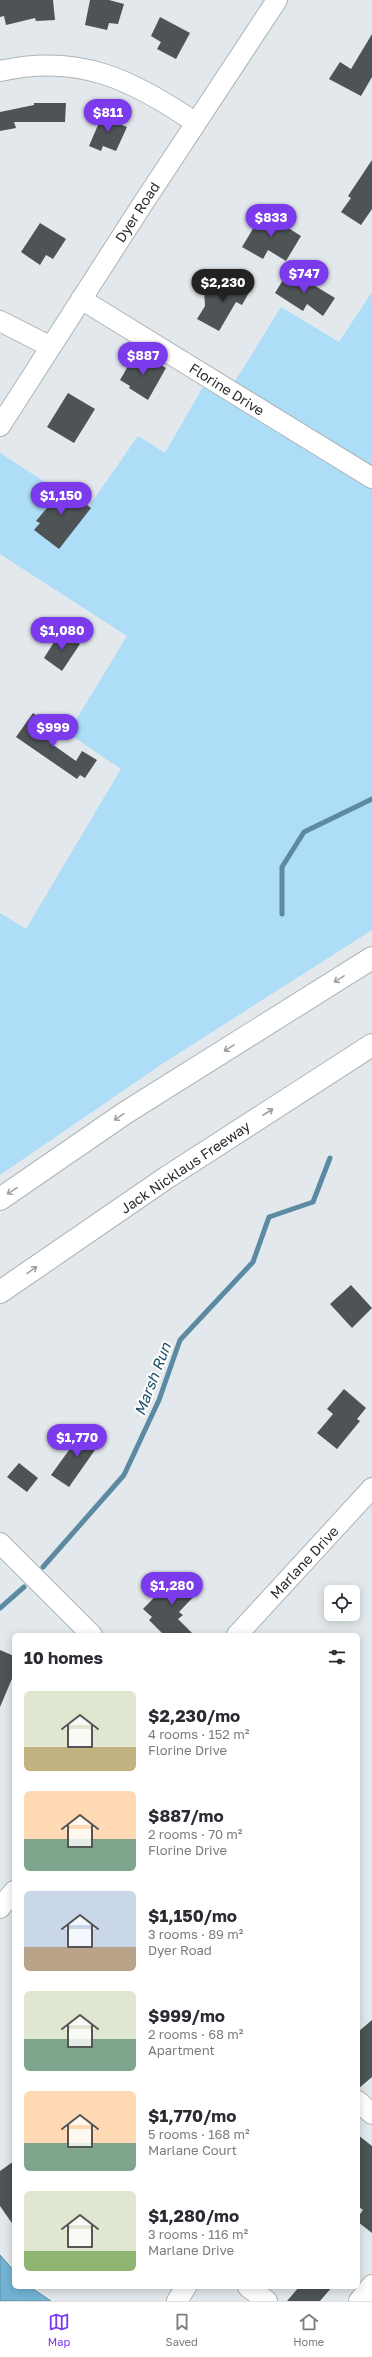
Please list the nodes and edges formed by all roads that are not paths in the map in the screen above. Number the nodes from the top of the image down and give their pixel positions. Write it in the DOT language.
graph roads {
  1 [pos="277,0"];
  2 [pos="0,71"];
  3 [pos="196,123"];
  4 [pos="82,299"];
  5 [pos="0,321"];
  6 [pos="51,347"];
  7 [pos="0,426"];
  8 [pos="372,478"];
  9 [pos="372,958"];
  10 [pos="372,1046"];
  11 [pos="0,1199"];
  12 [pos="0,1292"];
  13 [pos="372,1488"];
  14 [pos="0,1543"];
  15 [pos="90,1633"];
  16 [pos="239,1633"];
  17 [pos="12,1893"];
  18 [pos="0,1908"];
  19 [pos="372,2285"];
  20 [pos="185,2289"];
  21 [pos="251,2289"];
  22 [pos="178,2301"];
  23 [pos="267,2301"];
  24 [pos="359,2301"];
  1 -- 3 [label="street, Dyer Road"];
  2 -- 3 [label="street"];
  3 -- 4 [label="street, Dyer Road"];
  4 -- 6 [label="street, Dyer Road"];
  4 -- 8 [label="street, Florine Drive"];
  5 -- 6 [label="street"];
  6 -- 7 [label="street, Dyer Road"];
  9 -- 11 [label="highway, one-way"];
  12 -- 10 [label="highway, Jack Nicklaus Freeway, one-way"];
  13 -- 16 [label="street, Marlane Drive"];
  14 -- 15 [label="street"];
  17 -- 18 [label="street"];
  19 -- 24 [label="street"];
  20 -- 22 [label="street"];
  21 -- 23 [label="street"];
}
